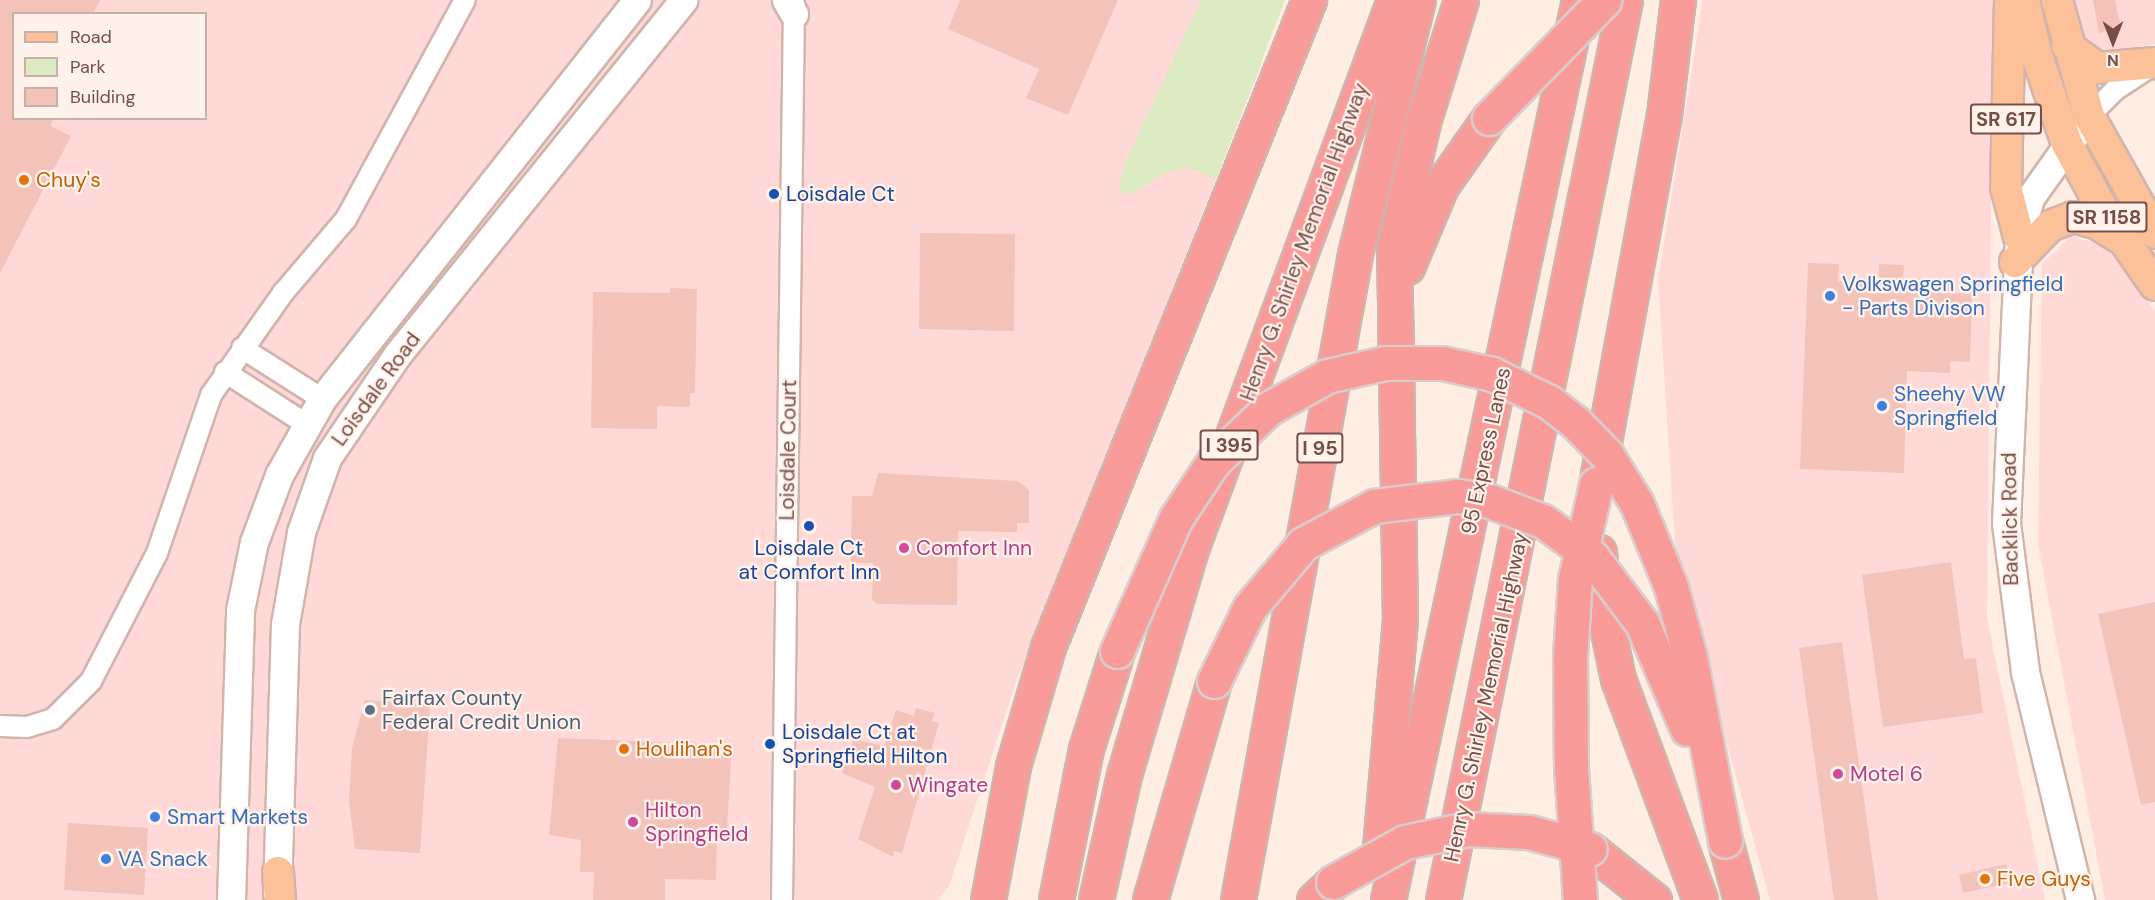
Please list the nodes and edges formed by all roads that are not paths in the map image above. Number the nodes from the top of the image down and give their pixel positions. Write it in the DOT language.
graph roads {
  1 [pos="465,0"];
  2 [pos="638,0"];
  3 [pos="1309,0"];
  4 [pos="1394,0"];
  5 [pos="1418,0"];
  6 [pos="1461,0"];
  7 [pos="1625,0"];
  8 [pos="1678,0"];
  9 [pos="2010,0"];
  10 [pos="2024,0"];
  11 [pos="2057,0"];
  12 [pos="1585,1"];
  13 [pos="683,5"];
  14 [pos="791,5"];
  15 [pos="2067,46"];
  16 [pos="2155,64"];
  17 [pos="2089,116"];
  18 [pos="2067,144"];
  19 [pos="2155,233"];
  20 [pos="2124,242"];
  21 [pos="2017,249"];
  22 [pos="2155,285"];
  23 [pos="1393,330"];
  24 [pos="242,348"];
  25 [pos="225,372"];
  26 [pos="322,399"];
  27 [pos="306,424"];
  28 [pos="1596,484"];
  29 [pos="0,726"];
  30 [pos="1178,808"];
  31 [pos="1725,842"];
  32 [pos="278,891"];
  33 [pos="1323,891"];
  34 [pos="231,900"];
  35 [pos="782,900"];
  36 [pos="988,900"];
  37 [pos="1056,900"];
  38 [pos="1096,900"];
  39 [pos="1150,900"];
  40 [pos="1171,900"];
  41 [pos="1238,900"];
  42 [pos="1374,900"];
  43 [pos="1388,900"];
  44 [pos="1443,900"];
  45 [pos="1580,900"];
  46 [pos="1654,900"];
  47 [pos="1700,900"];
  48 [pos="1741,900"];
  49 [pos="2080,900"];
  1 -- 24 [label="street"];
  2 -- 26 [label="main road, Loisdale Road"];
  3 -- 36 [label="highway"];
  4 -- 38 [label="highway, Henry G. Shirley Memorial Highway / I 395"];
  5 -- 41 [label="highway, I 95"];
  6 -- 23 [label="highway"];
  7 -- 44 [label="highway, Henry G. Shirley Memorial Highway"];
  8 -- 28 [label="highway"];
  9 -- 21 [label="main road, SR 617"];
  10 -- 18 [label="main road, SR 1158"];
  11 -- 15 [label="main road"];
  12 -- 23 [label="highway, bridge"];
  12 -- 43 [label="highway, 95 Express Lanes"];
  13 -- 32 [label="main road, Loisdale Road"];
  14 -- 35 [label="street, Loisdale Court"];
  15 -- 16 [label="main road"];
  15 -- 17 [label="main road"];
  16 -- 17 [label="street"];
  17 -- 18 [label="main road, Backlick Road / SR 617"];
  17 -- 19 [label="main road, SR 1158"];
  18 -- 20 [label="main road, SR 1158"];
  18 -- 21 [label="main road, Backlick Road / SR 617"];
  20 -- 21 [label="main road"];
  20 -- 22 [label="main road, SR 1158"];
  21 -- 49 [label="main road, Backlick Road / SR 617"];
  23 -- 42 [label="highway"];
  24 -- 25 [label="street"];
  24 -- 26 [label="street"];
  25 -- 27 [label="street"];
  25 -- 29 [label="street"];
  26 -- 27 [label="main road, Loisdale Road"];
  27 -- 34 [label="main road, Loisdale Road"];
  28 -- 45 [label="highway, bridge"];
  28 -- 47 [label="highway, bridge"];
  30 -- 31 [label="highway, bridge"];
  30 -- 39 [label="highway"];
  30 -- 40 [label="highway"];
  31 -- 37 [label="highway, bridge"];
  31 -- 48 [label="highway"];
  33 -- 46 [label="highway, bridge"];
}
